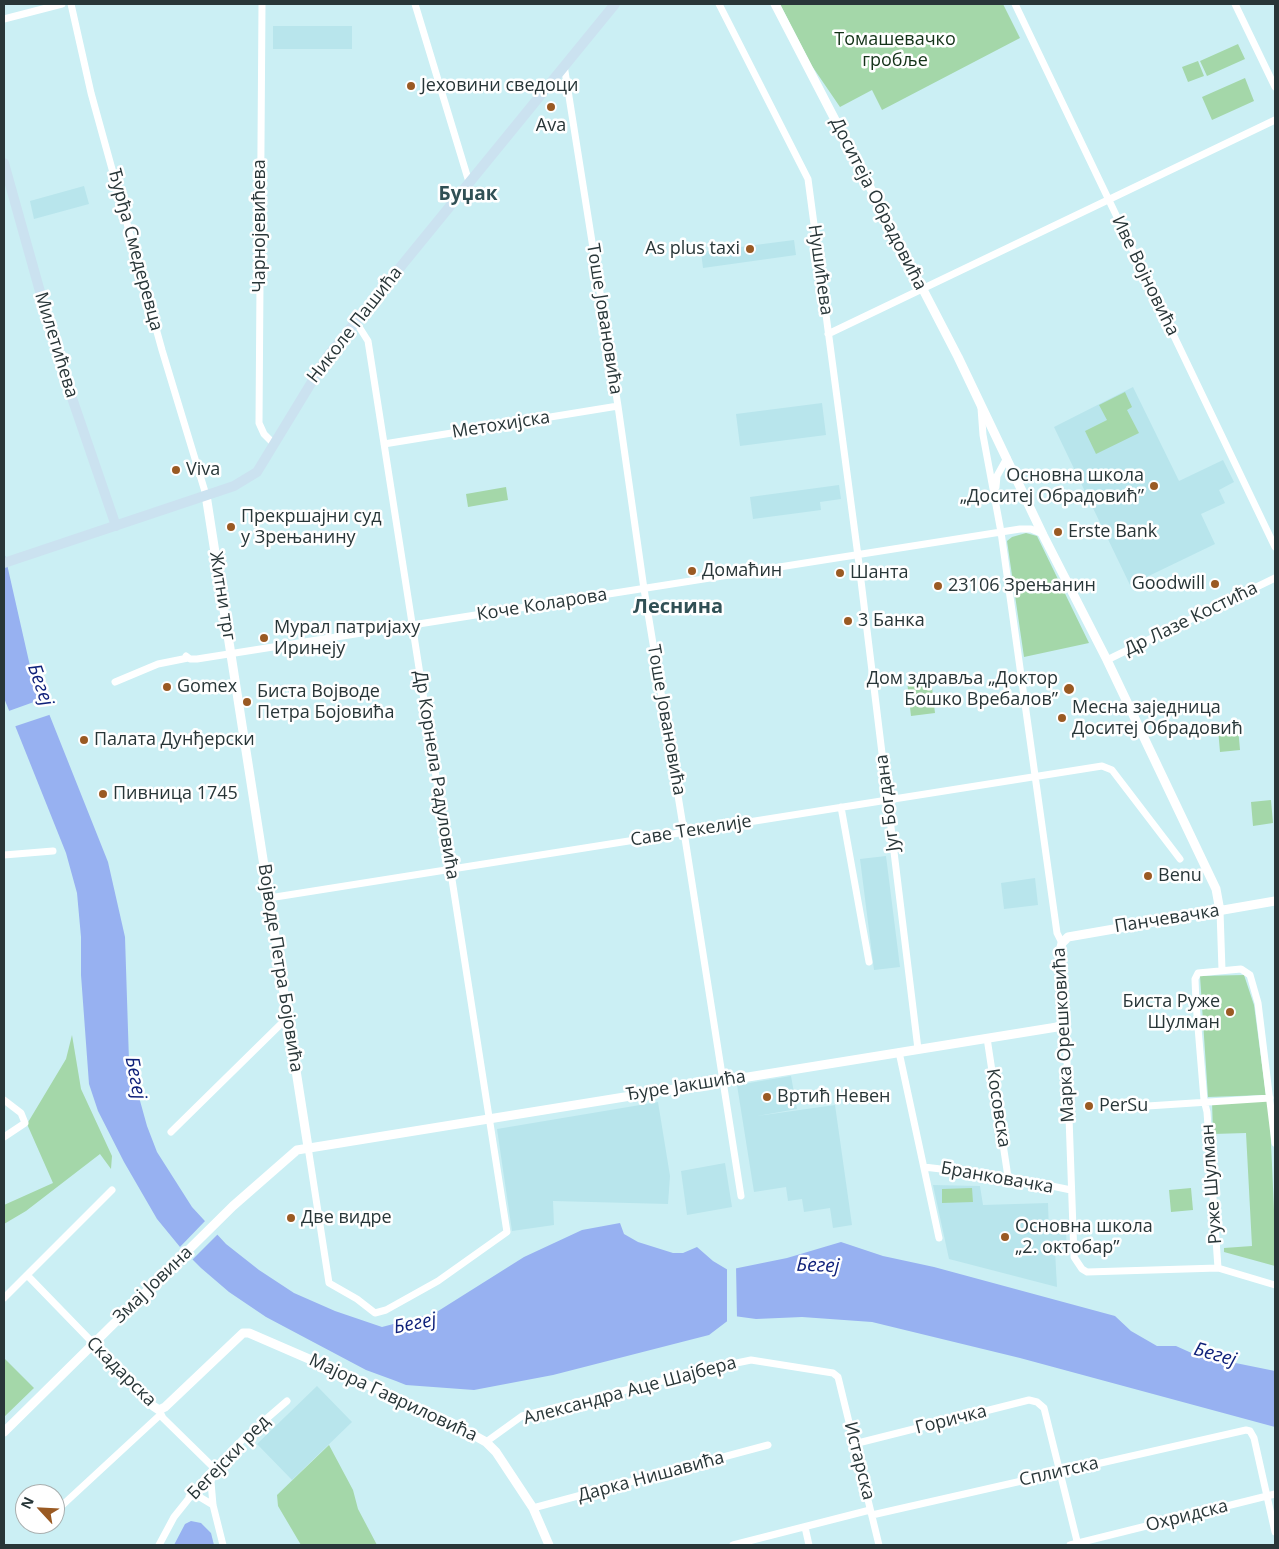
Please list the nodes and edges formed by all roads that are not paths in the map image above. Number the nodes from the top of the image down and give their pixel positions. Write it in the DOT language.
graph roads {
  1 [pos="62,4"];
  2 [pos="70,4"];
  3 [pos="262,4"];
  4 [pos="415,4"];
  5 [pos="615,4"];
  6 [pos="719,4"];
  7 [pos="775,4"];
  8 [pos="1016,4"];
  9 [pos="1235,4"];
  10 [pos="4,19"];
  11 [pos="564,66"];
  12 [pos="1275,87"];
  13 [pos="1275,120"];
  14 [pos="4,163"];
  15 [pos="469,182"];
  16 [pos="1108,200"];
  17 [pos="922,290"];
  18 [pos="356,322"];
  19 [pos="828,334"];
  20 [pos="981,405"];
  21 [pos="618,406"];
  22 [pos="273,443"];
  23 [pos="384,444"];
  24 [pos="1007,458"];
  25 [pos="995,495"];
  26 [pos="206,496"];
  27 [pos="116,526"];
  28 [pos="1001,532"];
  29 [pos="1043,534"];
  30 [pos="1275,547"];
  31 [pos="858,556"];
  32 [pos="4,562"];
  33 [pos="1275,578"];
  34 [pos="644,589"];
  35 [pos="412,625"];
  36 [pos="230,653"];
  37 [pos="1107,660"];
  38 [pos="115,682"];
  39 [pos="1036,776"];
  40 [pos="888,800"];
  41 [pos="841,807"];
  42 [pos="684,832"];
  43 [pos="53,851"];
  44 [pos="4,855"];
  45 [pos="1180,859"];
  46 [pos="450,869"];
  47 [pos="268,898"];
  48 [pos="1275,901"];
  49 [pos="1220,911"];
  50 [pos="1062,943"];
  51 [pos="869,962"];
  52 [pos="1222,970"];
  53 [pos="287,1018"];
  54 [pos="1062,1023"];
  55 [pos="987,1038"];
  56 [pos="918,1050"];
  57 [pos="898,1052"];
  58 [pos="723,1080"];
  59 [pos="1270,1098"];
  60 [pos="4,1100"];
  61 [pos="1204,1100"];
  62 [pos="1117,1108"];
  63 [pos="489,1117"];
  64 [pos="171,1132"];
  65 [pos="4,1137"];
  66 [pos="1275,1144"];
  67 [pos="308,1147"];
  68 [pos="924,1166"];
  69 [pos="1008,1177"];
  70 [pos="112,1190"];
  71 [pos="1071,1190"];
  72 [pos="741,1196"];
  73 [pos="939,1238"];
  74 [pos="1078,1265"];
  75 [pos="1218,1268"];
  76 [pos="27,1275"];
  77 [pos="329,1283"];
  78 [pos="1275,1285"];
  79 [pos="4,1298"];
  80 [pos="93,1344"];
  81 [pos="838,1377"];
  82 [pos="288,1400"];
  83 [pos="160,1412"];
  84 [pos="4,1432"];
  85 [pos="486,1442"];
  86 [pos="854,1444"];
  87 [pos="768,1445"];
  88 [pos="214,1468"];
  89 [pos="1060,1472"];
  90 [pos="1275,1494"];
  91 [pos="1267,1496"];
  92 [pos="189,1497"];
  93 [pos="65,1502"];
  94 [pos="213,1505"];
  95 [pos="533,1508"];
  96 [pos="871,1513"];
  97 [pos="805,1527"];
  98 [pos="1275,1532"];
  99 [pos="158,1545"];
  100 [pos="223,1545"];
  101 [pos="549,1545"];
  102 [pos="733,1545"];
  103 [pos="809,1545"];
  104 [pos="879,1545"];
  105 [pos="1075,1545"];
  1 -- 10 [label="street"];
  2 -- 26 [label="street, Ђурђа Смедеревца"];
  3 -- 22 [label="street, Чарнојевићева"];
  4 -- 15 [label="street"];
  5 -- 11 [label="main road, Николе Пашића"];
  6 -- 19 [label="street, Нушићева"];
  7 -- 17 [label="street, Доситеја Обрадовића"];
  8 -- 16 [label="street, Иве Војновића"];
  9 -- 12 [label="street"];
  11 -- 15 [label="main road, Николе Пашића"];
  11 -- 21 [label="street, Тоше Јовановића"];
  13 -- 16 [label="street"];
  14 -- 27 [label="main road, Милетићева"];
  15 -- 18 [label="main road, Николе Пашића"];
  16 -- 17 [label="street"];
  16 -- 30 [label="street, Иве Војновића"];
  17 -- 19 [label="street"];
  17 -- 20 [label="street, Доситеја Обрадовића"];
  18 -- 22 [label="main road, Николе Пашића"];
  18 -- 23 [label="street, Др Корнела Радуловића"];
  19 -- 31 [label="street, Нушићева"];
  20 -- 24 [label="street, Доситеја Обрадовића"];
  20 -- 25 [label="street, Доситеја Обрадовића"];
  21 -- 23 [label="street, Метохијска"];
  21 -- 34 [label="street, Тоше Јовановића"];
  22 -- 26 [label="main road, Николе Пашића"];
  23 -- 35 [label="street, Др Корнела Радуловића"];
  24 -- 25 [label="street"];
  24 -- 29 [label="street, Доситеја Обрадовића"];
  25 -- 28 [label="street"];
  26 -- 27 [label="main road, Николе Пашића"];
  26 -- 36 [label="street, Житни трг"];
  27 -- 32 [label="main road, Николе Пашића"];
  28 -- 29 [label="street, Коче Коларова"];
  28 -- 31 [label="street, Коче Коларова"];
  28 -- 39 [label="street"];
  29 -- 37 [label="street, Доситеја Обрадовића"];
  31 -- 34 [label="street, Коче Коларова"];
  31 -- 40 [label="street, Југ Богдана"];
  33 -- 37 [label="street, Др Лазе Костића"];
  34 -- 35 [label="street, Коче Коларова"];
  34 -- 42 [label="street, Тоше Јовановића"];
  35 -- 36 [label="street, Коче Коларова"];
  35 -- 46 [label="street, Др Корнела Радуловића"];
  36 -- 38 [label="street, Житни трг"];
  36 -- 47 [label="street, Војводе Петра Бојовића"];
  37 -- 49 [label="street, Доситеја Обрадовића"];
  39 -- 40 [label="street, Саве Текелије"];
  39 -- 45 [label="street, Саве Текелије"];
  39 -- 50 [label="street, Марка Орешковића"];
  40 -- 41 [label="street, Саве Текелије"];
  40 -- 56 [label="street, Југ Богдана"];
  41 -- 42 [label="street, Саве Текелије"];
  41 -- 51 [label="street"];
  42 -- 46 [label="street, Саве Текелије"];
  42 -- 58 [label="street, Тоше Јовановића"];
  43 -- 44 [label="street"];
  46 -- 47 [label="street, Саве Текелије"];
  46 -- 63 [label="street, Др Корнела Радуловића"];
  47 -- 53 [label="street, Војводе Петра Бојовића"];
  48 -- 49 [label="street, Панчевачка"];
  49 -- 50 [label="street, Панчевачка"];
  49 -- 52 [label="street"];
  50 -- 54 [label="street, Марка Орешковића"];
  52 -- 59 [label="street, Руже Шулман"];
  52 -- 61 [label="street, Руже Шулман"];
  53 -- 64 [label="street"];
  53 -- 67 [label="street, Војводе Петра Бојовића"];
  54 -- 55 [label="street, Ђуре Јакшића"];
  54 -- 71 [label="street, Марка Орешковића"];
  55 -- 56 [label="street, Ђуре Јакшића"];
  55 -- 69 [label="street, Косовска"];
  56 -- 57 [label="street, Ђуре Јакшића"];
  57 -- 58 [label="street, Ђуре Јакшића"];
  57 -- 68 [label="street"];
  58 -- 63 [label="street, Ђуре Јакшића"];
  58 -- 72 [label="street, Тоше Јовановића"];
  59 -- 61 [label="street, Руже Шулман"];
  59 -- 66 [label="street, Руже Шулман"];
  60 -- 65 [label="street"];
  61 -- 62 [label="street, Руже Шулман"];
  61 -- 75 [label="street, Руже Шулман"];
  63 -- 67 [label="street, Ђуре Јакшића"];
  63 -- 77 [label="street, Др Корнела Радуловића"];
  67 -- 77 [label="street, Војводе Петра Бојовића"];
  67 -- 80 [label="street, Змај Јовина"];
  68 -- 69 [label="street, Бранковачка"];
  68 -- 73 [label="street"];
  69 -- 71 [label="street, Бранковачка"];
  70 -- 76 [label="street"];
  71 -- 74 [label="street, Марка Орешковића"];
  74 -- 75 [label="street, Руже Шулман"];
  75 -- 78 [label="street, Руже Шулман"];
  76 -- 79 [label="street"];
  76 -- 80 [label="street, Скадарска"];
  80 -- 83 [label="street, Скадарска"];
  80 -- 84 [label="street, Змај Јовина"];
  81 -- 85 [label="street, Александра Аце Шајбера"];
  81 -- 86 [label="street, Истарска"];
  82 -- 88 [label="street, Бегејски ред"];
  83 -- 85 [label="street, Мајора Гавриловића"];
  83 -- 88 [label="street, Скадарска"];
  83 -- 93 [label="street"];
  85 -- 95 [label="street, Мајора Гавриловића"];
  86 -- 89 [label="street, Горичка"];
  86 -- 96 [label="street, Истарска"];
  87 -- 95 [label="street, Дарка Нишавића"];
  88 -- 92 [label="street, Бегејски ред"];
  88 -- 94 [label="street"];
  89 -- 91 [label="street, Сплитска"];
  89 -- 96 [label="street, Сплитска"];
  89 -- 105 [label="street"];
  90 -- 91 [label="street, Охридска"];
  91 -- 98 [label="street"];
  91 -- 105 [label="street, Охридска"];
  92 -- 94 [label="street"];
  92 -- 99 [label="street, Бегејски ред"];
  94 -- 100 [label="street"];
  95 -- 101 [label="street, Мајора Гавриловића"];
  96 -- 97 [label="street, Сплитска"];
  96 -- 104 [label="street, Истарска"];
  97 -- 102 [label="street, Сплитска"];
  97 -- 103 [label="street"];
}
